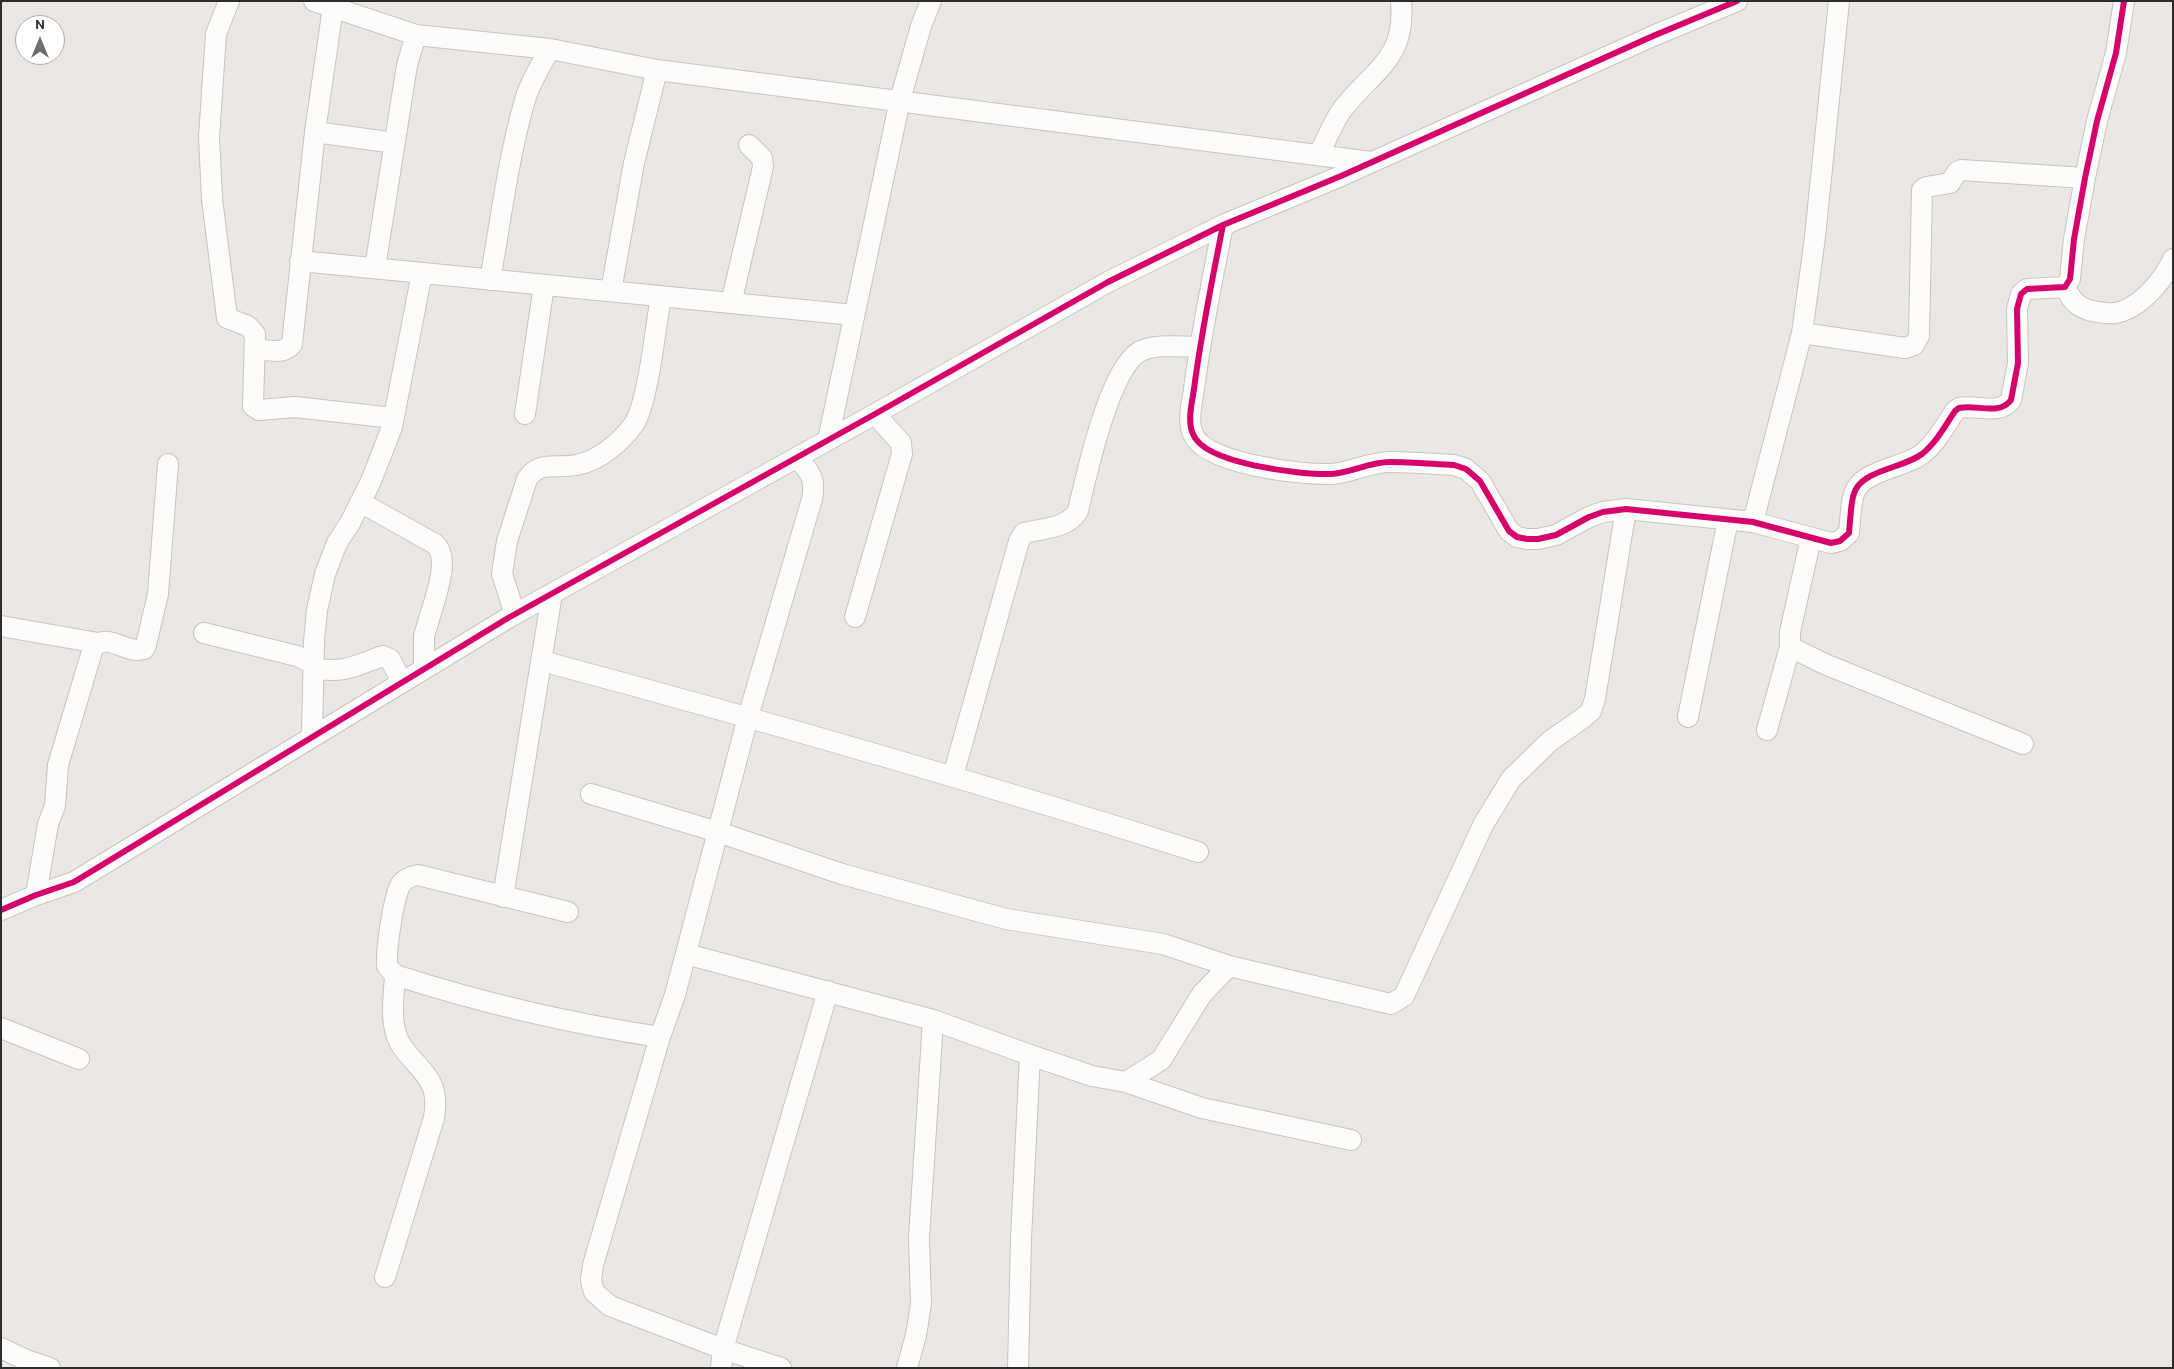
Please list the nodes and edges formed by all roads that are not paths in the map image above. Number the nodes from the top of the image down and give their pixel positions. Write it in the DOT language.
graph roads {
  1 [pos="229,1"];
  2 [pos="314,1"];
  3 [pos="931,1"];
  4 [pos="1401,1"];
  5 [pos="1737,1"];
  6 [pos="1839,1"];
  7 [pos="2124,1"];
  8 [pos="334,7"];
  9 [pos="416,35"];
  10 [pos="550,49"];
  11 [pos="656,70"];
  12 [pos="900,100"];
  13 [pos="315,132"];
  14 [pos="395,144"];
  15 [pos="749,145"];
  16 [pos="1319,154"];
  17 [pos="1371,162"];
  18 [pos="2085,178"];
  19 [pos="1223,225"];
  20 [pos="2173,258"];
  21 [pos="300,261"];
  22 [pos="375,268"];
  23 [pos="422,273"];
  24 [pos="490,280"];
  25 [pos="544,285"];
  26 [pos="2065,286"];
  27 [pos="610,291"];
  28 [pos="661,296"];
  29 [pos="731,303"];
  30 [pos="854,315"];
  31 [pos="1802,333"];
  32 [pos="1199,346"];
  33 [pos="255,349"];
  34 [pos="524,414"];
  35 [pos="876,414"];
  36 [pos="393,418"];
  37 [pos="828,440"];
  38 [pos="797,457"];
  39 [pos="168,464"];
  40 [pos="360,502"];
  41 [pos="1626,509"];
  42 [pos="1728,520"];
  43 [pos="1753,522"];
  44 [pos="1811,538"];
  45 [pos="552,594"];
  46 [pos="515,614"];
  47 [pos="856,618"];
  48 [pos="1,626"];
  49 [pos="204,633"];
  50 [pos="98,643"];
  51 [pos="1790,647"];
  52 [pos="542,661"];
  53 [pos="313,666"];
  54 [pos="424,669"];
  55 [pos="402,682"];
  56 [pos="748,716"];
  57 [pos="1688,717"];
  58 [pos="1767,730"];
  59 [pos="312,736"];
  60 [pos="2023,744"];
  61 [pos="953,776"];
  62 [pos="590,794"];
  63 [pos="718,832"];
  64 [pos="1198,852"];
  65 [pos="36,895"];
  66 [pos="503,897"];
  67 [pos="1,910"];
  68 [pos="568,912"];
  69 [pos="686,954"];
  70 [pos="1228,966"];
  71 [pos="395,975"];
  72 [pos="828,991"];
  73 [pos="933,1020"];
  74 [pos="1,1028"];
  75 [pos="660,1037"];
  76 [pos="1030,1055"];
  77 [pos="79,1059"];
  78 [pos="1126,1082"];
  79 [pos="1351,1140"];
  80 [pos="385,1277"];
  81 [pos="1,1348"];
  82 [pos="722,1358"];
  83 [pos="50,1368"];
  84 [pos="781,1368"];
  85 [pos="907,1368"];
  86 [pos="1018,1368"];
  1 -- 33 [label="street"];
  2 -- 8 [label="street"];
  3 -- 12 [label="street"];
  4 -- 16 [label="street"];
  5 -- 17 [label="street"];
  6 -- 31 [label="street"];
  7 -- 18 [label="street"];
  8 -- 9 [label="street"];
  8 -- 13 [label="street"];
  9 -- 10 [label="street"];
  9 -- 14 [label="street"];
  10 -- 11 [label="street"];
  10 -- 24 [label="street"];
  11 -- 12 [label="street"];
  11 -- 27 [label="street"];
  12 -- 16 [label="street"];
  12 -- 30 [label="street"];
  13 -- 14 [label="street"];
  13 -- 21 [label="street"];
  14 -- 22 [label="street"];
  15 -- 29 [label="street"];
  16 -- 17 [label="street"];
  17 -- 19 [label="street"];
  18 -- 26 [label="street"];
  18 -- 31 [label="street"];
  19 -- 32 [label="street"];
  19 -- 35 [label="street"];
  20 -- 26 [label="street"];
  21 -- 22 [label="street"];
  21 -- 33 [label="street"];
  22 -- 23 [label="street"];
  23 -- 24 [label="street"];
  23 -- 36 [label="street"];
  24 -- 25 [label="street"];
  25 -- 27 [label="street"];
  25 -- 34 [label="street"];
  26 -- 44 [label="street"];
  27 -- 28 [label="street"];
  28 -- 29 [label="street"];
  28 -- 46 [label="street"];
  29 -- 30 [label="street"];
  30 -- 37 [label="street"];
  31 -- 43 [label="street"];
  32 -- 41 [label="street"];
  32 -- 61 [label="street"];
  33 -- 36 [label="street"];
  35 -- 37 [label="street"];
  35 -- 47 [label="street"];
  36 -- 40 [label="street"];
  37 -- 38 [label="street"];
  38 -- 45 [label="street"];
  38 -- 56 [label="street"];
  39 -- 50 [label="street"];
  40 -- 53 [label="street"];
  40 -- 54 [label="street"];
  41 -- 42 [label="street"];
  41 -- 70 [label="street"];
  42 -- 43 [label="street"];
  42 -- 57 [label="street"];
  43 -- 44 [label="street"];
  44 -- 51 [label="street"];
  45 -- 46 [label="street"];
  45 -- 52 [label="street"];
  46 -- 54 [label="street"];
  48 -- 50 [label="street"];
  49 -- 53 [label="street"];
  50 -- 65 [label="street"];
  51 -- 58 [label="street"];
  51 -- 60 [label="street"];
  52 -- 56 [label="street"];
  52 -- 66 [label="street"];
  53 -- 55 [label="street"];
  53 -- 59 [label="street"];
  54 -- 55 [label="street"];
  55 -- 59 [label="street"];
  56 -- 61 [label="street"];
  56 -- 63 [label="street"];
  59 -- 65 [label="street"];
  61 -- 64 [label="street"];
  62 -- 63 [label="street"];
  63 -- 69 [label="street"];
  63 -- 70 [label="street"];
  65 -- 67 [label="street"];
  66 -- 68 [label="street"];
  66 -- 71 [label="street"];
  69 -- 72 [label="street"];
  69 -- 75 [label="street"];
  70 -- 78 [label="street"];
  71 -- 75 [label="street"];
  71 -- 80 [label="street"];
  72 -- 73 [label="street"];
  72 -- 82 [label="street"];
  73 -- 76 [label="street"];
  73 -- 85 [label="street"];
  74 -- 77 [label="street"];
  75 -- 82 [label="street"];
  76 -- 78 [label="street"];
  76 -- 86 [label="street"];
  78 -- 79 [label="street"];
  81 -- 83 [label="street"];
  82 -- 84 [label="street"];
}
